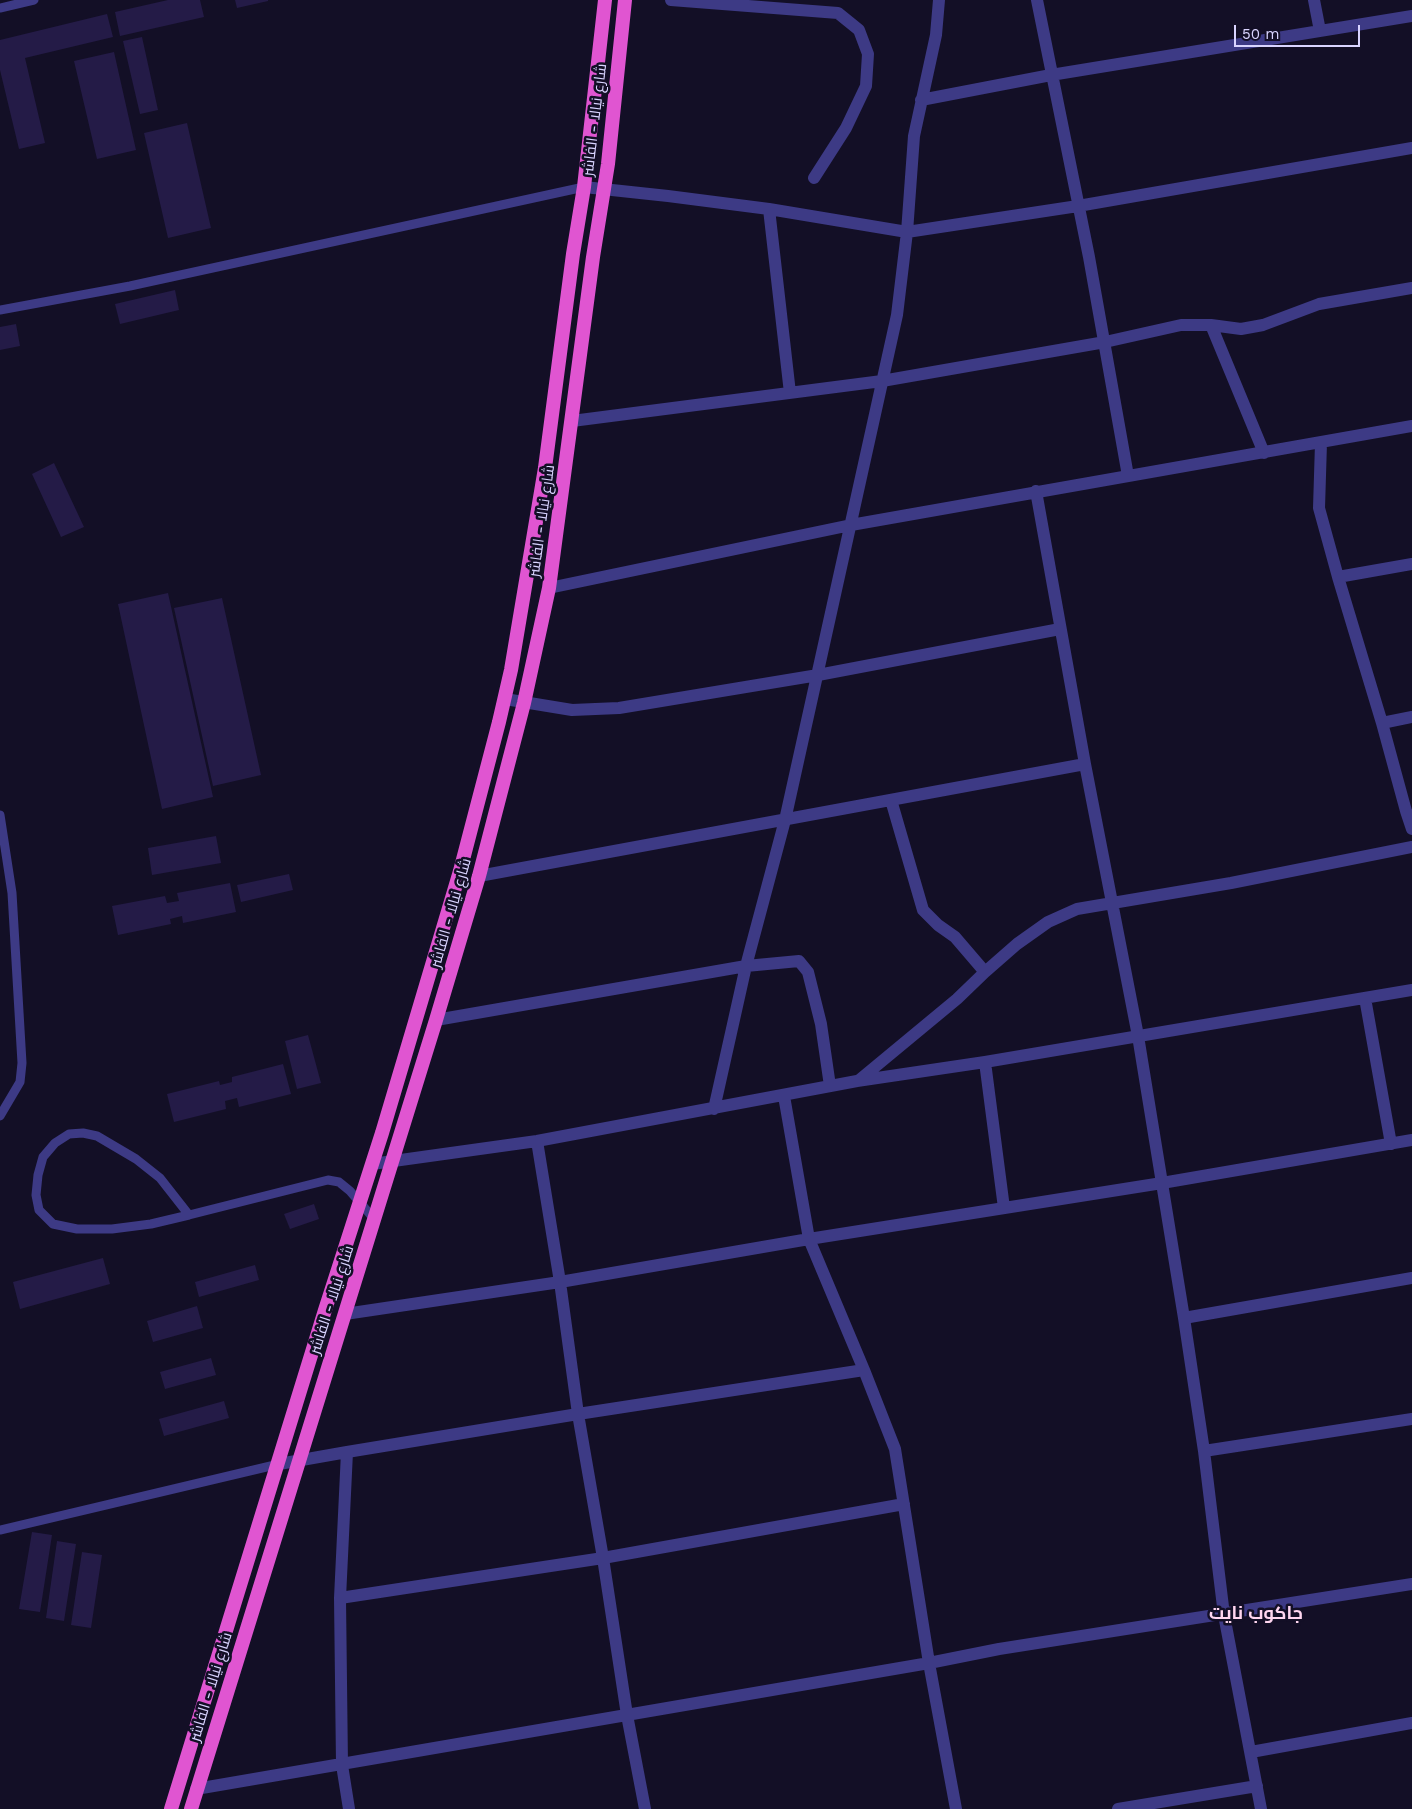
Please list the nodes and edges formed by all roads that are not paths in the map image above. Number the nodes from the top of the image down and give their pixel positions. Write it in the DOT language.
graph roads {
  1 [pos="34,0"];
  2 [pos="605,0"];
  3 [pos="625,0"];
  4 [pos="670,0"];
  5 [pos="940,0"];
  6 [pos="1037,0"];
  7 [pos="1314,0"];
  8 [pos="0,8"];
  9 [pos="1412,16"];
  10 [pos="1320,31"];
  11 [pos="1051,75"];
  12 [pos="921,100"];
  13 [pos="1412,148"];
  14 [pos="814,178"];
  15 [pos="584,187"];
  16 [pos="603,188"];
  17 [pos="1078,206"];
  18 [pos="769,209"];
  19 [pos="907,232"];
  20 [pos="1412,288"];
  21 [pos="0,310"];
  22 [pos="1211,325"];
  23 [pos="1105,342"];
  24 [pos="882,381"];
  25 [pos="790,393"];
  26 [pos="572,421"];
  27 [pos="1412,426"];
  28 [pos="1321,443"];
  29 [pos="1264,453"];
  30 [pos="1128,476"];
  31 [pos="1036,491"];
  32 [pos="851,525"];
  33 [pos="1412,564"];
  34 [pos="1338,577"];
  35 [pos="549,588"];
  36 [pos="1060,629"];
  37 [pos="818,675"];
  38 [pos="505,699"];
  39 [pos="524,703"];
  40 [pos="1412,717"];
  41 [pos="1382,723"];
  42 [pos="1084,764"];
  43 [pos="891,800"];
  44 [pos="0,815"];
  45 [pos="785,820"];
  46 [pos="1412,829"];
  47 [pos="1412,847"];
  48 [pos="479,876"];
  49 [pos="1111,904"];
  50 [pos="746,966"];
  51 [pos="985,972"];
  52 [pos="1412,990"];
  53 [pos="1365,998"];
  54 [pos="436,1020"];
  55 [pos="1138,1036"];
  56 [pos="985,1062"];
  57 [pos="857,1081"];
  58 [pos="830,1086"];
  59 [pos="784,1096"];
  60 [pos="714,1108"];
  61 [pos="0,1116"];
  62 [pos="1412,1140"];
  63 [pos="537,1141"];
  64 [pos="1391,1144"];
  65 [pos="392,1162"];
  66 [pos="372,1164"];
  67 [pos="1162,1183"];
  68 [pos="360,1203"];
  69 [pos="1004,1208"];
  70 [pos="189,1215"];
  71 [pos="375,1220"];
  72 [pos="809,1239"];
  73 [pos="1412,1278"];
  74 [pos="560,1282"];
  75 [pos="345,1314"];
  76 [pos="1184,1318"];
  77 [pos="315,1342"];
  78 [pos="333,1349"];
  79 [pos="864,1370"];
  80 [pos="578,1414"];
  81 [pos="1412,1419"];
  82 [pos="1204,1451"];
  83 [pos="347,1452"];
  84 [pos="298,1460"];
  85 [pos="279,1464"];
  86 [pos="904,1504"];
  87 [pos="0,1530"];
  88 [pos="603,1558"];
  89 [pos="1412,1584"];
  90 [pos="340,1598"];
  91 [pos="1224,1615"];
  92 [pos="929,1663"];
  93 [pos="627,1715"];
  94 [pos="1412,1723"];
  95 [pos="191,1743"];
  96 [pos="210,1748"];
  97 [pos="1251,1752"];
  98 [pos="342,1764"];
  99 [pos="1257,1786"];
  100 [pos="196,1789"];
  101 [pos="171,1809"];
  102 [pos="190,1809"];
  103 [pos="349,1809"];
  104 [pos="645,1809"];
  105 [pos="956,1809"];
  106 [pos="1118,1809"];
  107 [pos="1261,1809"];
  1 -- 8 [label="lane"];
  2 -- 15 [label="highway, شارع نيالا - الفاشر"];
  3 -- 16 [label="highway, شارع نيالا - الفاشر"];
  4 -- 14 [label="street"];
  5 -- 12 [label="street"];
  6 -- 11 [label="street"];
  7 -- 10 [label="street"];
  9 -- 10 [label="street"];
  10 -- 11 [label="street"];
  11 -- 12 [label="street"];
  11 -- 17 [label="street"];
  12 -- 19 [label="street"];
  13 -- 17 [label="street"];
  15 -- 16 [label="street"];
  15 -- 21 [label="lane"];
  15 -- 38 [label="highway, شارع نيالا - الفاشر"];
  16 -- 18 [label="street"];
  16 -- 26 [label="highway, شارع نيالا - الفاشر"];
  17 -- 19 [label="street"];
  17 -- 23 [label="street"];
  18 -- 19 [label="street"];
  18 -- 25 [label="street"];
  19 -- 24 [label="street"];
  20 -- 22 [label="street"];
  22 -- 23 [label="street"];
  22 -- 29 [label="street"];
  23 -- 24 [label="street"];
  23 -- 30 [label="street"];
  24 -- 25 [label="street"];
  24 -- 32 [label="street"];
  25 -- 26 [label="street"];
  26 -- 35 [label="highway, شارع نيالا - الفاشر"];
  27 -- 28 [label="street"];
  28 -- 29 [label="street"];
  28 -- 34 [label="street"];
  29 -- 30 [label="street"];
  30 -- 31 [label="street"];
  31 -- 32 [label="street"];
  31 -- 36 [label="street"];
  32 -- 35 [label="street"];
  32 -- 37 [label="street"];
  33 -- 34 [label="street"];
  34 -- 41 [label="street"];
  35 -- 39 [label="highway, شارع نيالا - الفاشر"];
  36 -- 37 [label="street"];
  36 -- 42 [label="street"];
  37 -- 39 [label="street"];
  37 -- 45 [label="street"];
  38 -- 39 [label="street"];
  38 -- 66 [label="highway, شارع نيالا - الفاشر"];
  39 -- 48 [label="highway, شارع نيالا - الفاشر"];
  40 -- 41 [label="street"];
  41 -- 46 [label="street"];
  42 -- 43 [label="street"];
  42 -- 49 [label="street"];
  43 -- 45 [label="street"];
  43 -- 51 [label="street"];
  44 -- 61 [label="lane"];
  45 -- 48 [label="street"];
  45 -- 50 [label="street"];
  47 -- 49 [label="street"];
  48 -- 54 [label="highway, شارع نيالا - الفاشر"];
  49 -- 51 [label="street"];
  49 -- 55 [label="street"];
  50 -- 54 [label="street"];
  50 -- 58 [label="street"];
  50 -- 60 [label="street"];
  51 -- 57 [label="street"];
  52 -- 53 [label="street"];
  53 -- 55 [label="street"];
  53 -- 64 [label="street"];
  54 -- 65 [label="highway, شارع نيالا - الفاشر"];
  55 -- 56 [label="street"];
  55 -- 67 [label="street"];
  56 -- 57 [label="street"];
  56 -- 69 [label="street"];
  57 -- 58 [label="street"];
  58 -- 59 [label="street"];
  59 -- 60 [label="street"];
  59 -- 72 [label="street"];
  60 -- 63 [label="street"];
  62 -- 64 [label="street"];
  63 -- 65 [label="street"];
  63 -- 74 [label="street"];
  64 -- 67 [label="street"];
  65 -- 66 [label="street"];
  65 -- 71 [label="highway, شارع نيالا - الفاشر"];
  66 -- 68 [label="highway, شارع نيالا - الفاشر"];
  67 -- 69 [label="street"];
  67 -- 76 [label="street"];
  68 -- 70 [label="lane"];
  68 -- 71 [label="lane"];
  68 -- 77 [label="highway, شارع نيالا - الفاشر"];
  69 -- 72 [label="street"];
  70 -- 70 [label="lane"];
  71 -- 75 [label="highway, شارع نيالا - الفاشر"];
  72 -- 74 [label="street"];
  72 -- 79 [label="street"];
  73 -- 76 [label="street"];
  74 -- 75 [label="street"];
  74 -- 80 [label="street"];
  75 -- 78 [label="highway, شارع نيالا - الفاشر"];
  76 -- 82 [label="street"];
  77 -- 78 [label="highway"];
  77 -- 85 [label="highway, شارع نيالا - الفاشر"];
  78 -- 84 [label="highway, شارع نيالا - الفاشر"];
  79 -- 80 [label="street"];
  79 -- 86 [label="street"];
  80 -- 83 [label="street"];
  80 -- 88 [label="street"];
  81 -- 82 [label="street"];
  82 -- 91 [label="street"];
  83 -- 84 [label="street"];
  83 -- 90 [label="street"];
  84 -- 85 [label="street"];
  84 -- 96 [label="highway, شارع نيالا - الفاشر"];
  85 -- 87 [label="lane"];
  85 -- 95 [label="highway, شارع نيالا - الفاشر"];
  86 -- 88 [label="street"];
  86 -- 92 [label="street"];
  88 -- 90 [label="street"];
  88 -- 93 [label="street"];
  89 -- 91 [label="street"];
  90 -- 98 [label="street"];
  91 -- 92 [label="street"];
  91 -- 97 [label="street"];
  92 -- 93 [label="street"];
  92 -- 105 [label="street"];
  93 -- 98 [label="street"];
  93 -- 104 [label="street"];
  94 -- 97 [label="street"];
  95 -- 96 [label="highway"];
  95 -- 101 [label="highway, شارع نيالا - الفاشر"];
  96 -- 100 [label="highway, شارع نيالا - الفاشر"];
  97 -- 99 [label="street"];
  98 -- 100 [label="street"];
  98 -- 103 [label="street"];
  99 -- 106 [label="street"];
  99 -- 107 [label="street"];
  100 -- 102 [label="highway, شارع نيالا - الفاشر"];
}
